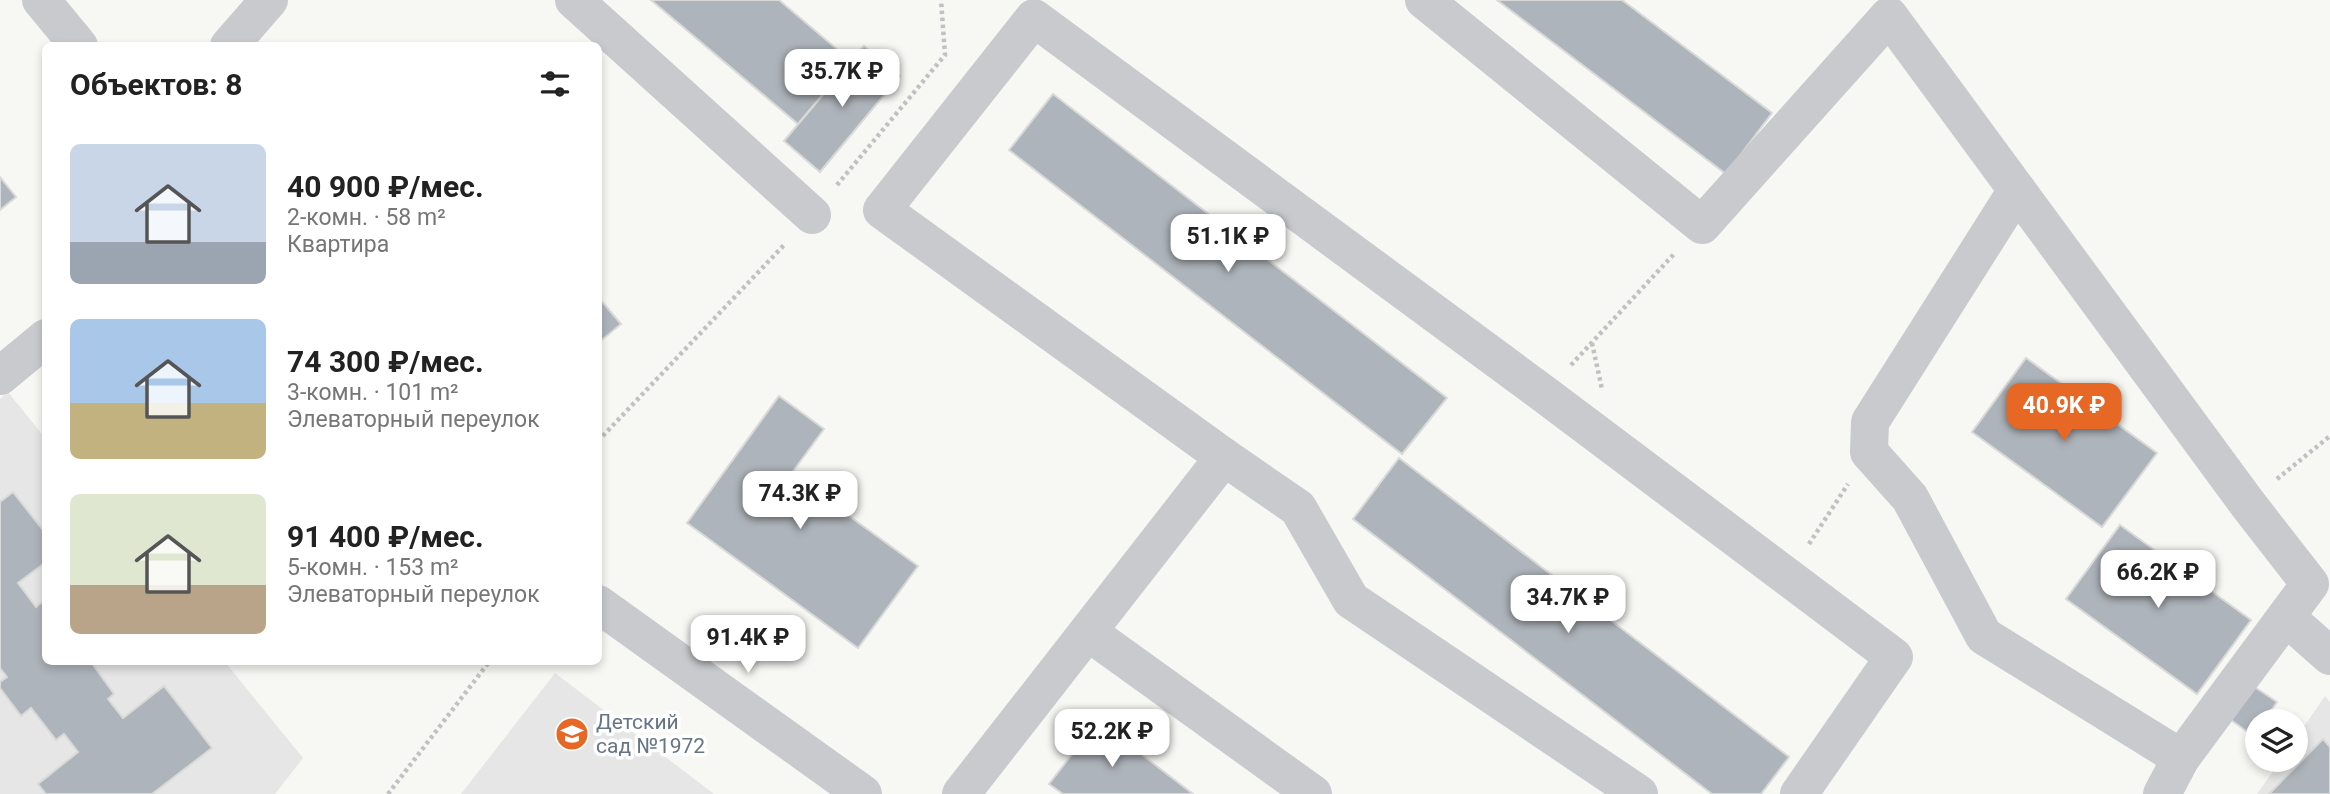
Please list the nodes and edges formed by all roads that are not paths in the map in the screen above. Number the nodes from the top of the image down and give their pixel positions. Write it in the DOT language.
graph roads {
  1 [pos="41,0"];
  2 [pos="269,0"];
  3 [pos="574,0"];
  4 [pos="1424,0"];
  5 [pos="1888,5"];
  6 [pos="76,42"];
  7 [pos="232,42"];
  8 [pos="2017,190"];
  9 [pos="812,215"];
  10 [pos="42,341"];
  11 [pos="0,376"];
  12 [pos="1224,457"];
  13 [pos="602,607"];
  14 [pos="2286,617"];
  15 [pos="1088,632"];
  16 [pos="2330,656"];
  17 [pos="2181,758"];
  18 [pos="863,794"];
  19 [pos="961,794"];
  20 [pos="1314,794"];
  21 [pos="1639,794"];
  22 [pos="1799,794"];
  23 [pos="2162,794"];
  1 -- 6 [label="street"];
  2 -- 7 [label="street"];
  3 -- 9 [label="street"];
  4 -- 5 [label="street"];
  5 -- 8 [label="street"];
  8 -- 14 [label="street"];
  8 -- 17 [label="street"];
  10 -- 11 [label="street"];
  12 -- 15 [label="street"];
  12 -- 21 [label="street"];
  12 -- 22 [label="street"];
  13 -- 18 [label="street"];
  14 -- 16 [label="street"];
  14 -- 17 [label="street"];
  15 -- 19 [label="street"];
  15 -- 20 [label="street"];
  17 -- 23 [label="street"];
}
